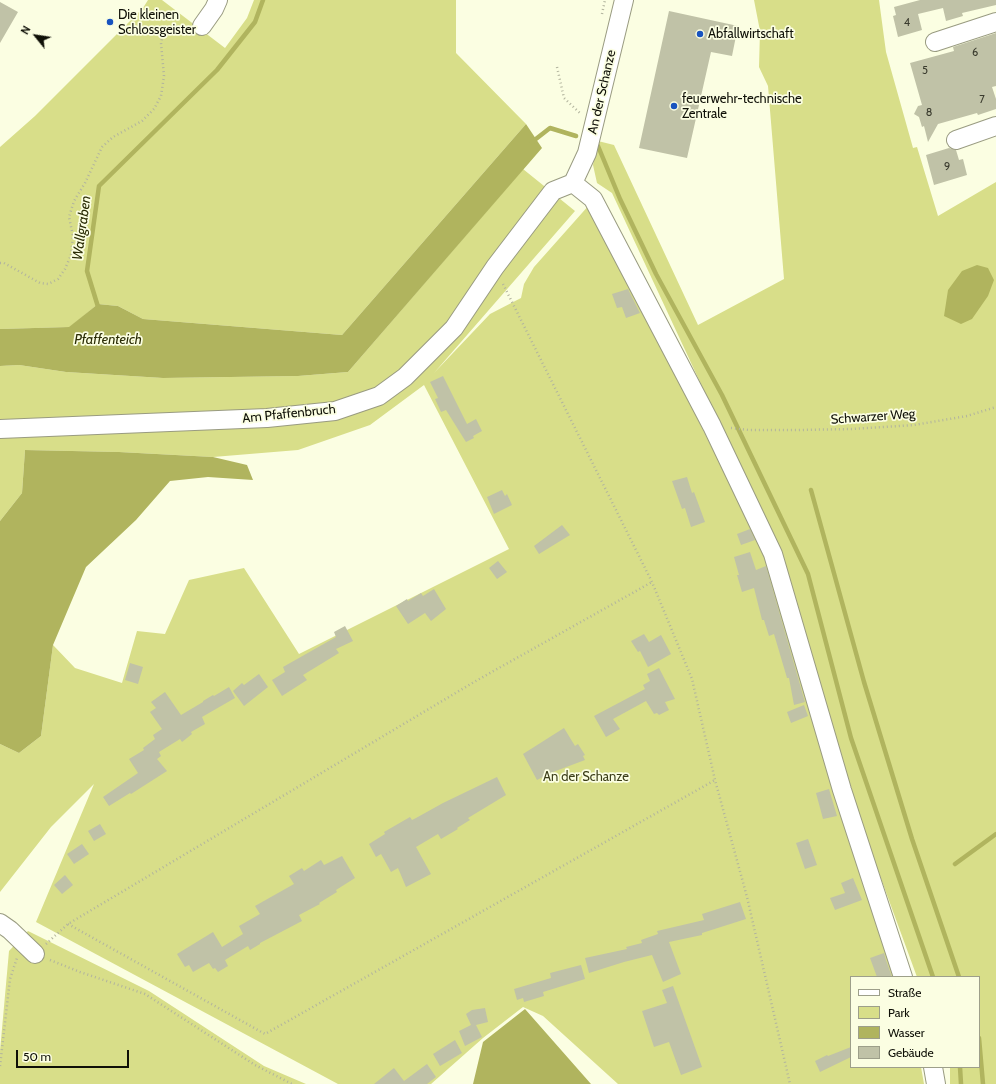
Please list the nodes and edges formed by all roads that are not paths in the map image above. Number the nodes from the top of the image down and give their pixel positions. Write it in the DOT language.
graph roads {
  1 [pos="218,0"];
  2 [pos="624,0"];
  3 [pos="996,22"];
  4 [pos="202,26"];
  5 [pos="934,42"];
  6 [pos="996,126"];
  7 [pos="956,140"];
  8 [pos="574,183"];
  9 [pos="0,429"];
  10 [pos="0,923"];
  11 [pos="35,954"];
  12 [pos="903,976"];
  13 [pos="933,1068"];
  14 [pos="936,1084"];
  1 -- 4 [label="street"];
  2 -- 8 [label="street, An der Schanze"];
  3 -- 5 [label="street"];
  6 -- 7 [label="street"];
  8 -- 9 [label="street, Am Pfaffenbruch"];
  8 -- 12 [label="street"];
  10 -- 11 [label="street"];
  13 -- 14 [label="street"];
}
